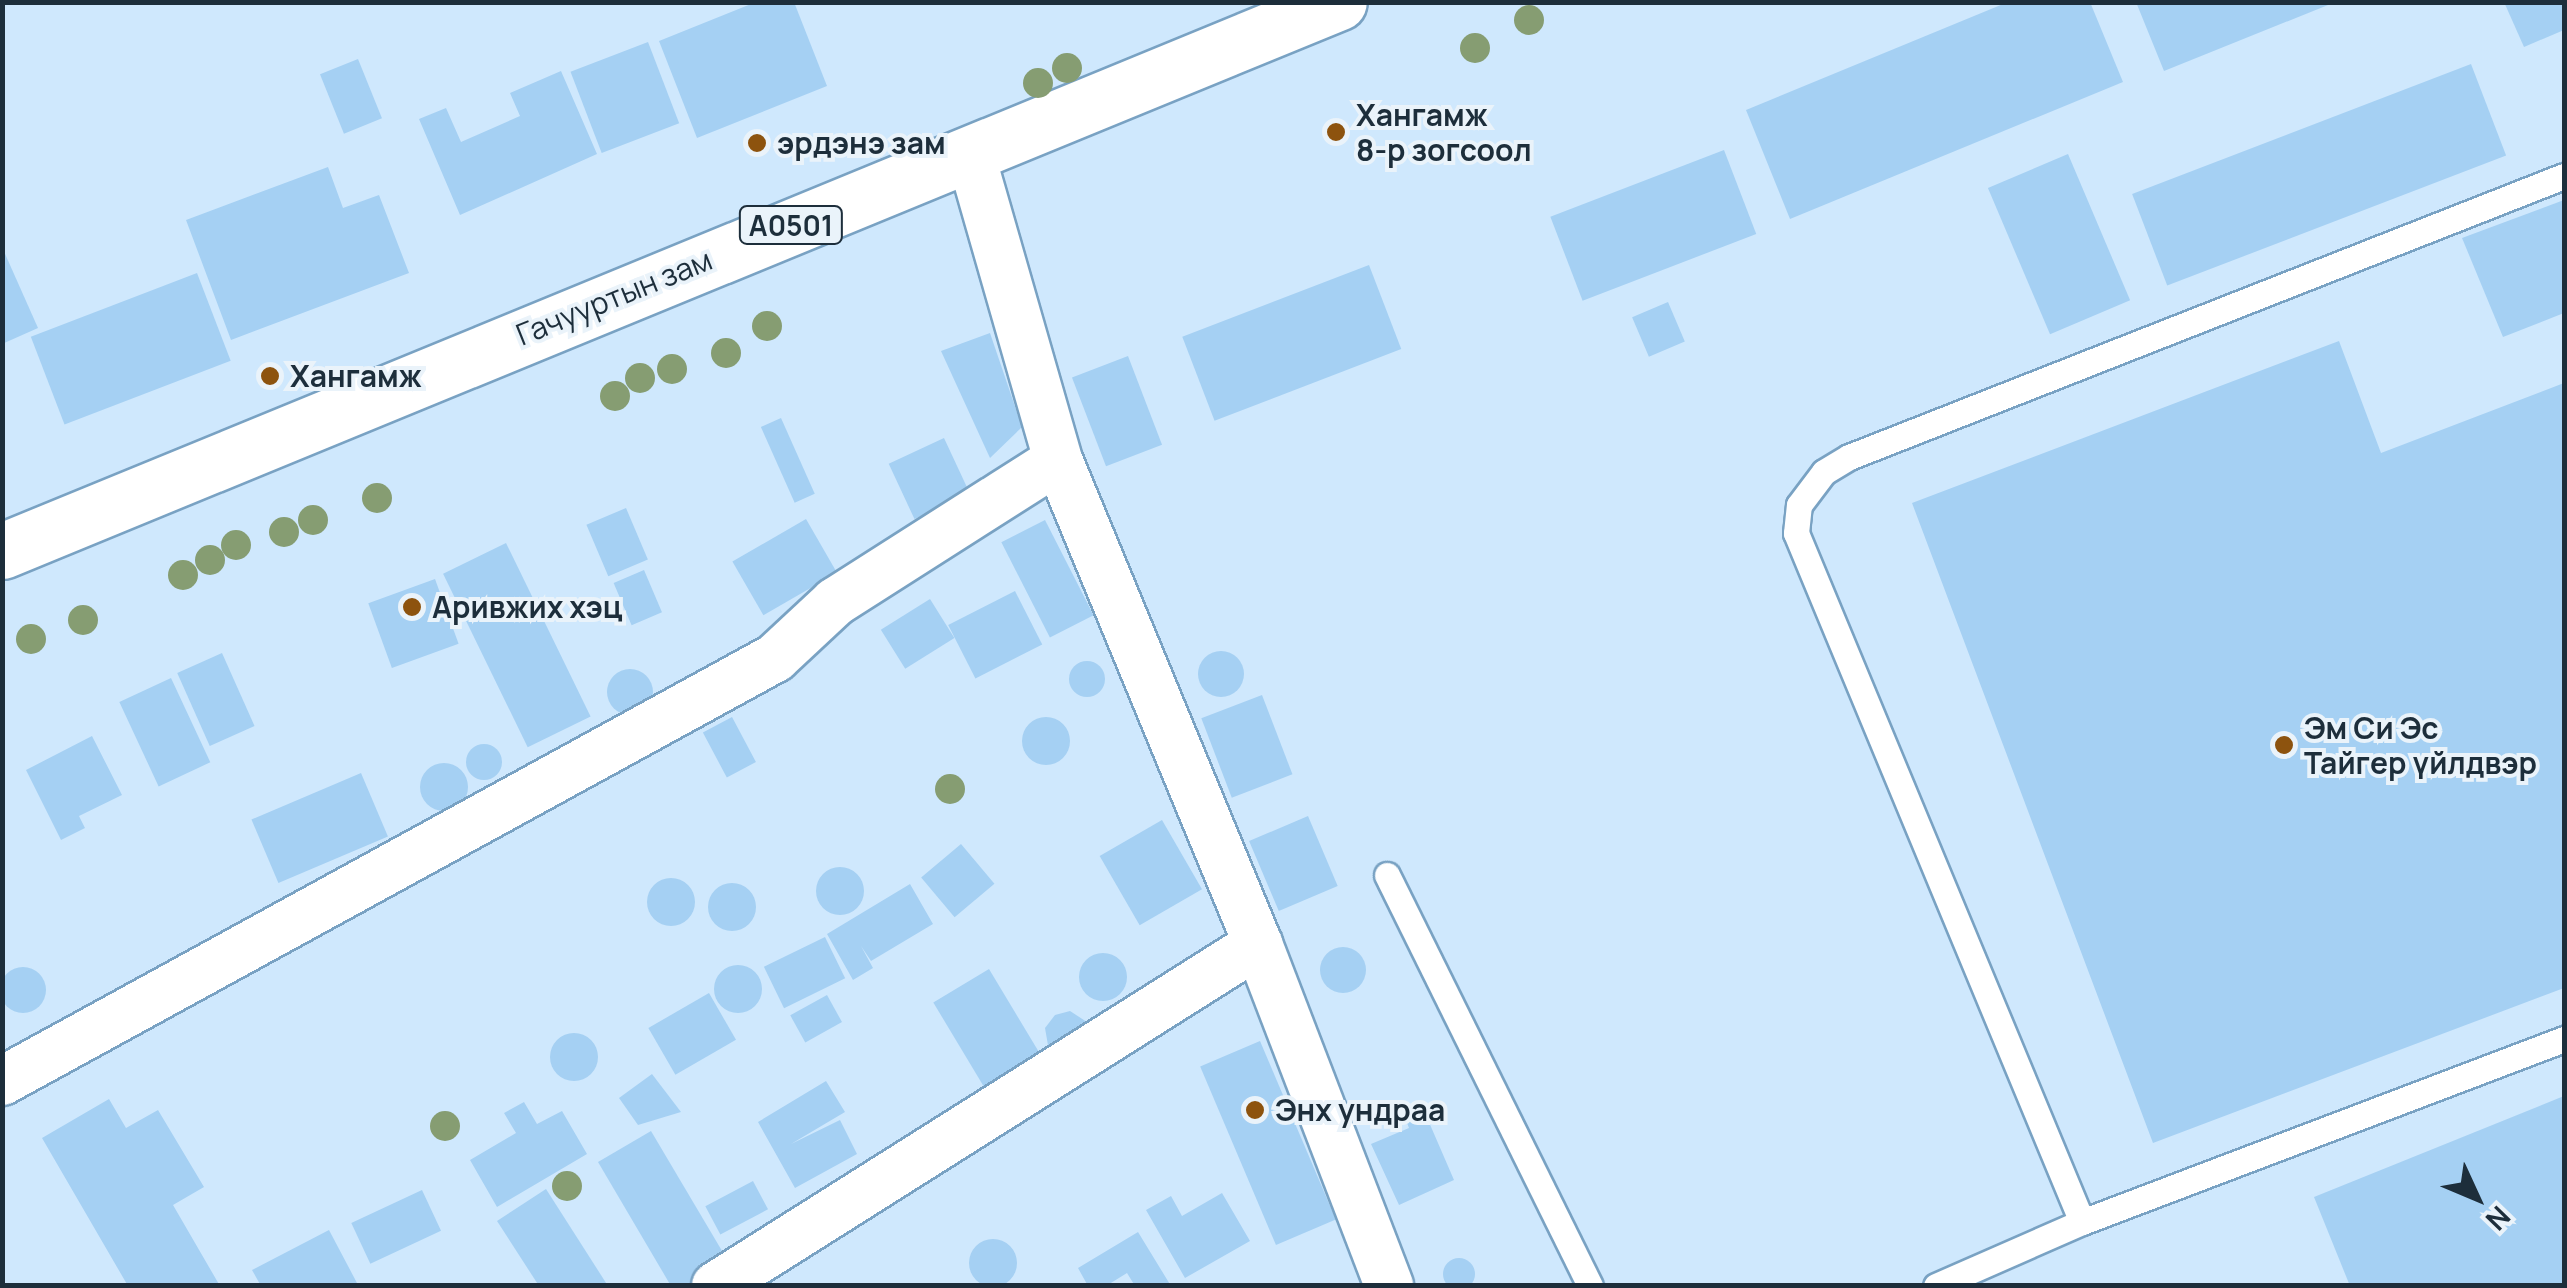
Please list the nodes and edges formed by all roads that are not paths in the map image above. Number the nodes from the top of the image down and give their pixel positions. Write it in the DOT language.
graph roads {
  1 [pos="1338,2"];
  2 [pos="970,152"];
  3 [pos="2564,176"];
  4 [pos="1058,460"];
  5 [pos="2,551"];
  6 [pos="1387,875"];
  7 [pos="1258,944"];
  8 [pos="2564,1039"];
  9 [pos="2,1081"];
  10 [pos="2082,1222"];
  11 [pos="716,1286"];
  12 [pos="1389,1286"];
  13 [pos="1590,1286"];
  14 [pos="1936,1286"];
  1 -- 2 [label="highway, Гачууртын зам / A0501"];
  2 -- 4 [label="street"];
  2 -- 5 [label="highway, Гачууртын зам / A0501"];
  3 -- 10 [label="lane"];
  4 -- 7 [label="street"];
  4 -- 9 [label="street"];
  6 -- 13 [label="lane"];
  7 -- 11 [label="street"];
  7 -- 12 [label="street"];
  8 -- 10 [label="lane"];
  10 -- 14 [label="lane"];
}
